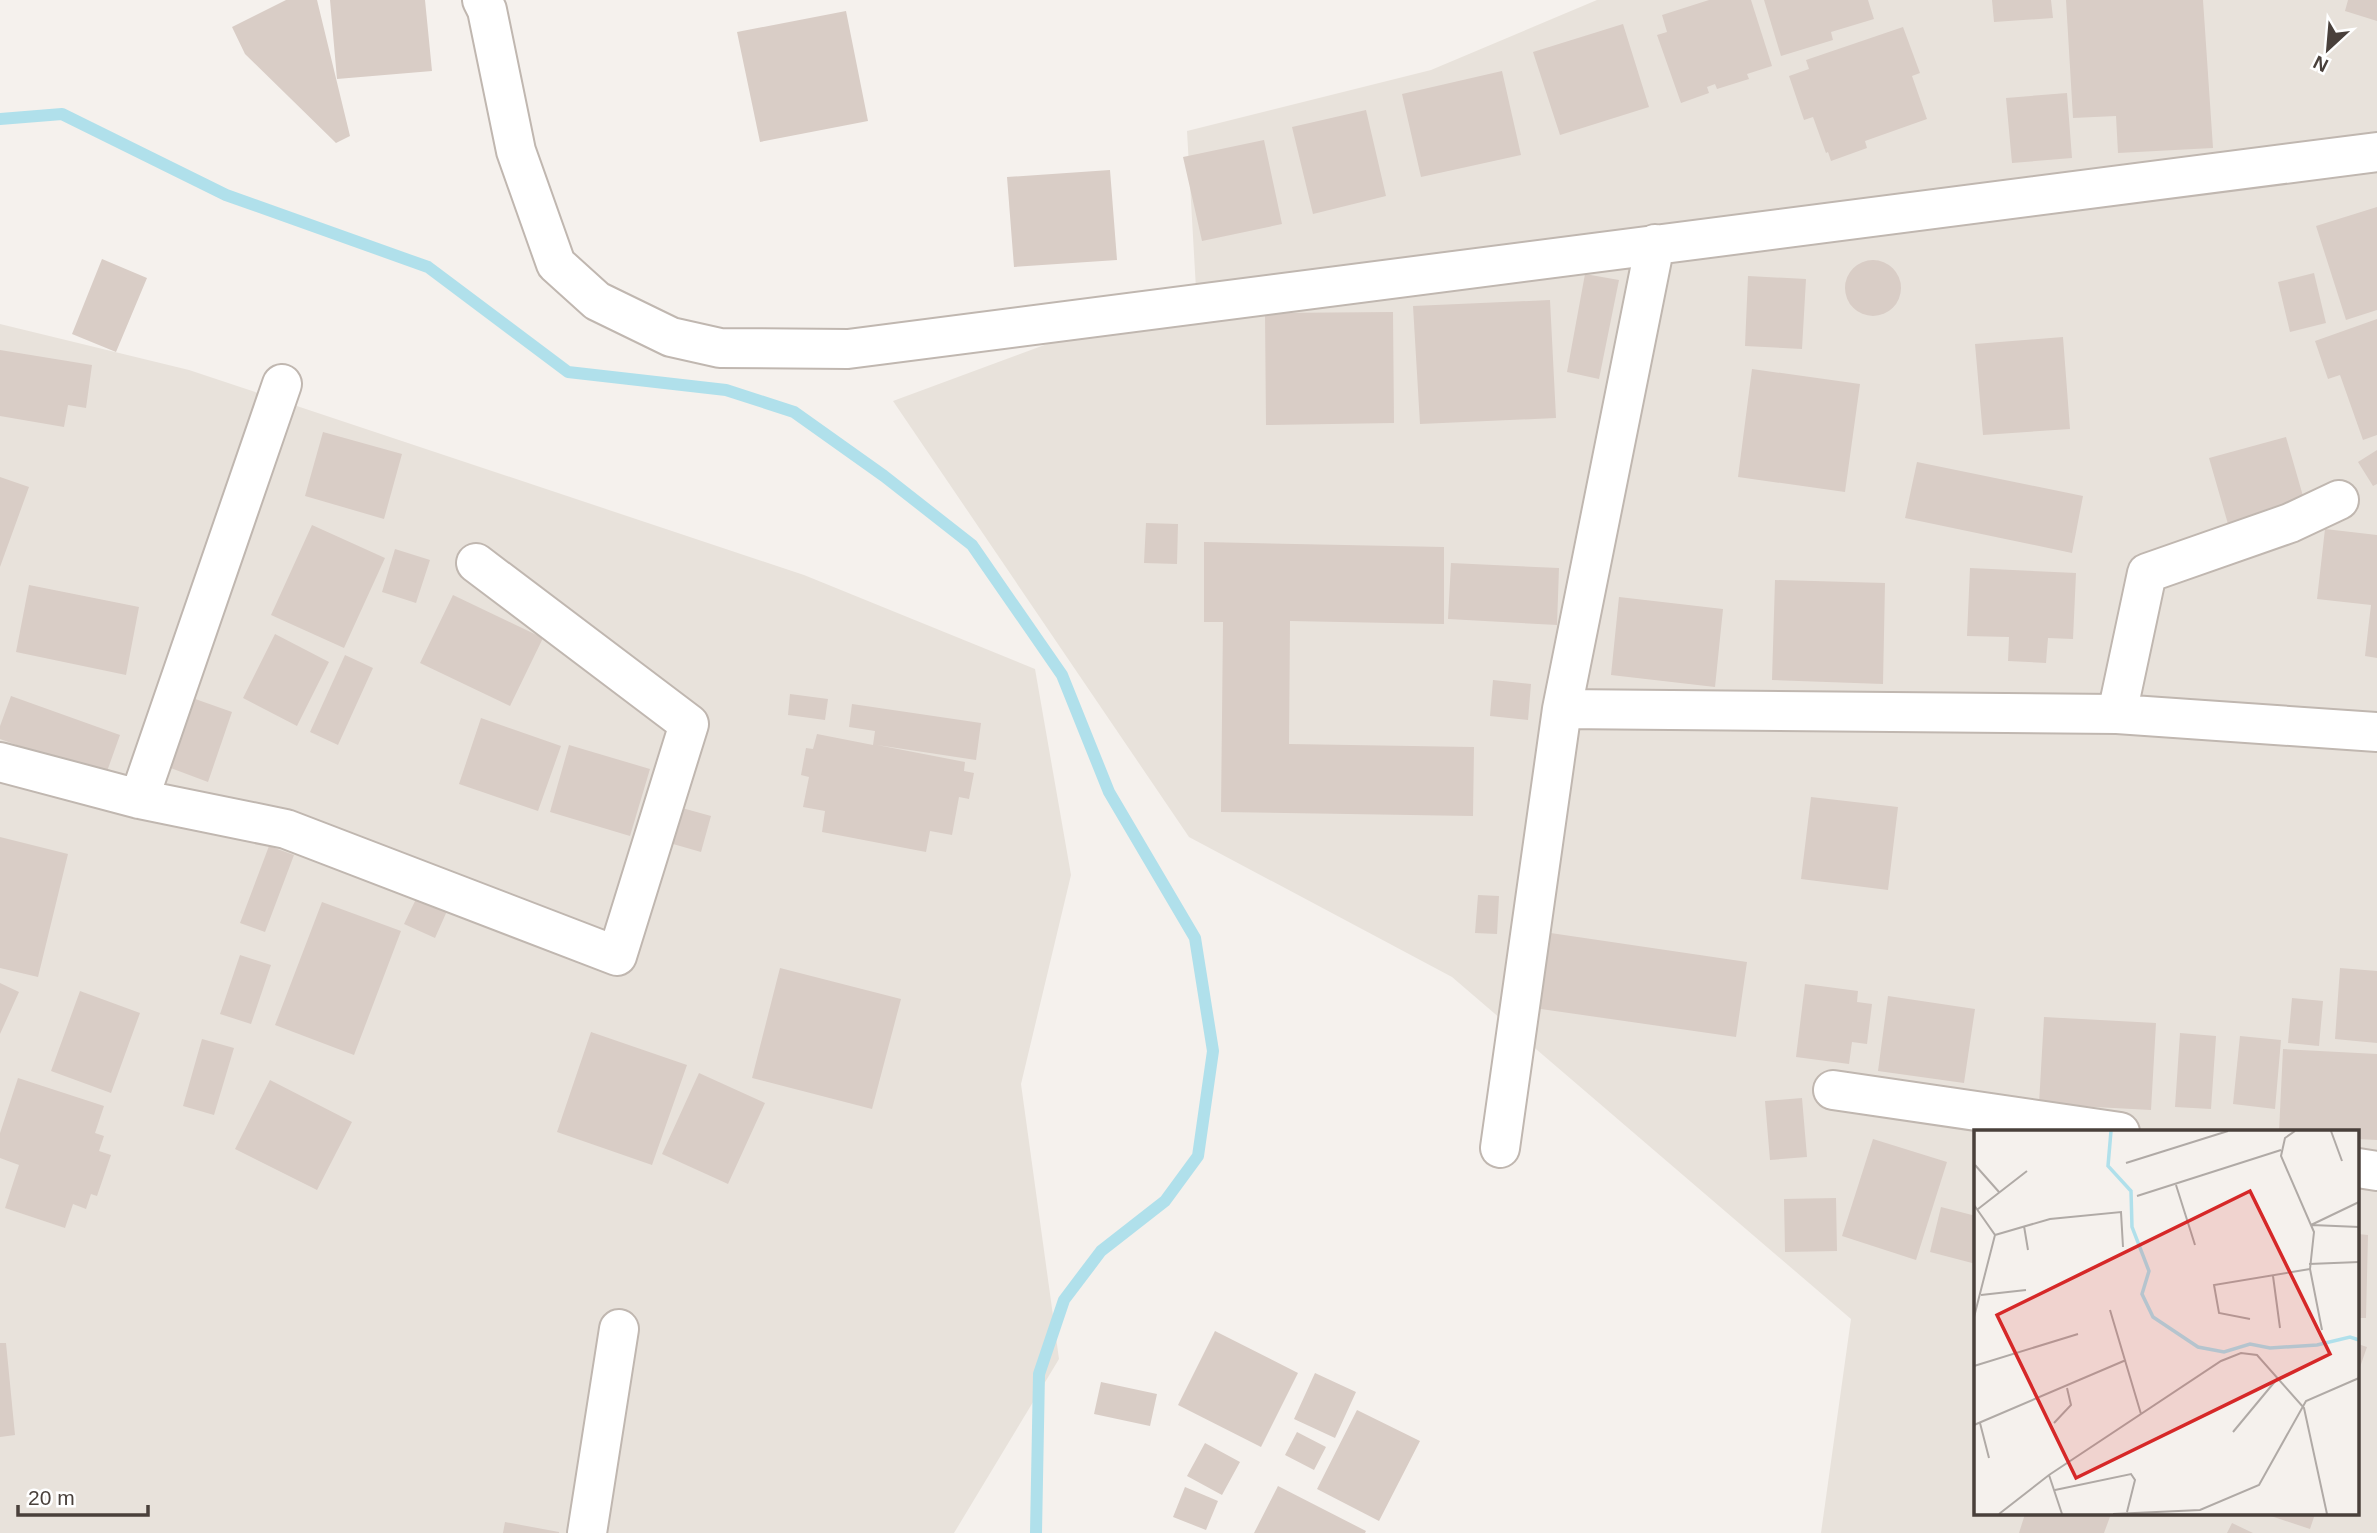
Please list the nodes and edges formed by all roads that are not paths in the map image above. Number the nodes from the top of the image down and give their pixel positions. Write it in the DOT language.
graph roads {
  1 [pos="492,3"];
  2 [pos="2377,152"];
  3 [pos="1655,244"];
  4 [pos="282,384"];
  5 [pos="2339,500"];
  6 [pos="476,563"];
  7 [pos="1562,709"];
  8 [pos="2117,714"];
  9 [pos="2377,732"];
  10 [pos="0,762"];
  11 [pos="139,799"];
  12 [pos="1833,1090"];
  13 [pos="2106,1130"];
  14 [pos="1500,1148"];
  15 [pos="619,1329"];
  16 [pos="587,1533"];
  1 -- 3 [label="street"];
  2 -- 3 [label="street"];
  3 -- 7 [label="street"];
  4 -- 11 [label="street"];
  5 -- 8 [label="street"];
  6 -- 11 [label="street"];
  7 -- 8 [label="street"];
  7 -- 14 [label="street"];
  8 -- 9 [label="street"];
  10 -- 11 [label="street"];
  12 -- 13 [label="street"];
  15 -- 16 [label="street"];
}
